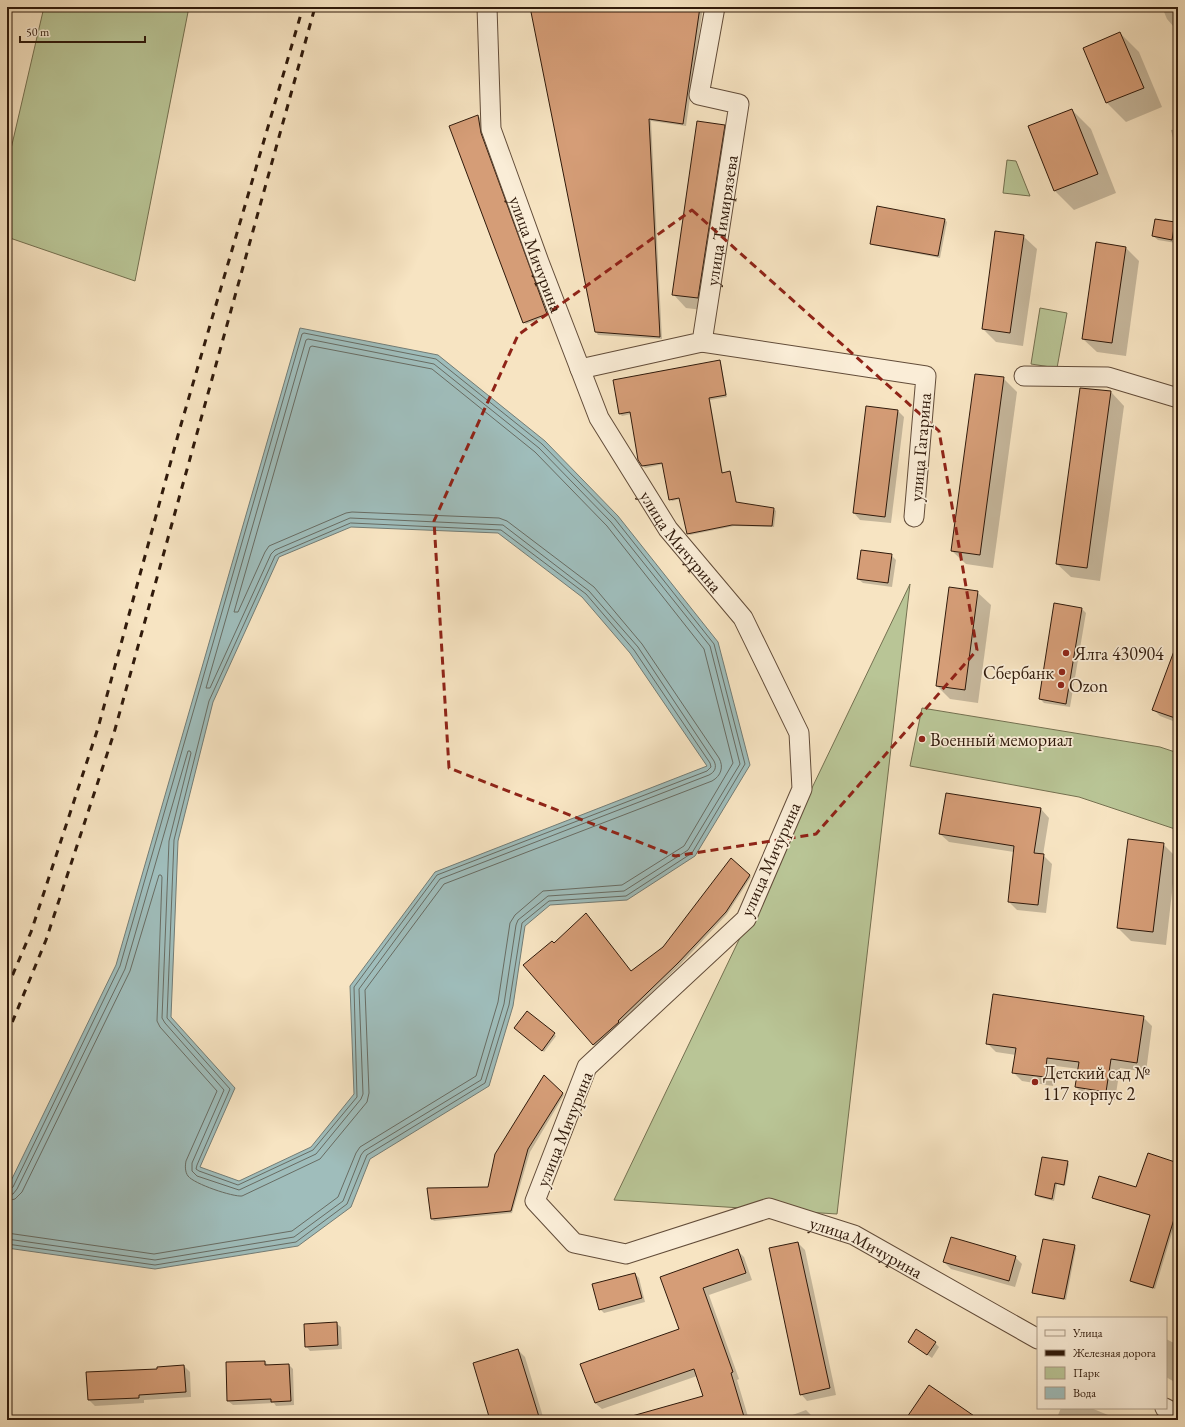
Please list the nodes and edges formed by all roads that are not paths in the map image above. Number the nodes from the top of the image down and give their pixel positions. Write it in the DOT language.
graph roads {
  1 [pos="487,7"];
  2 [pos="715,7"];
  3 [pos="702,342"];
  4 [pos="580,369"];
  5 [pos="1024,376"];
  6 [pos="1178,398"];
  7 [pos="914,517"];
  8 [pos="1037,1338"];
  9 [pos="1167,1409"];
  10 [pos="1178,1415"];
  1 -- 4 [label="street, улица Мичурина"];
  2 -- 3 [label="street, улица Тимирязева"];
  3 -- 4 [label="street"];
  3 -- 7 [label="street, улица Гагарина"];
  4 -- 8 [label="street, улица Мичурина"];
  5 -- 6 [label="street"];
  9 -- 10 [label="street"];
}
